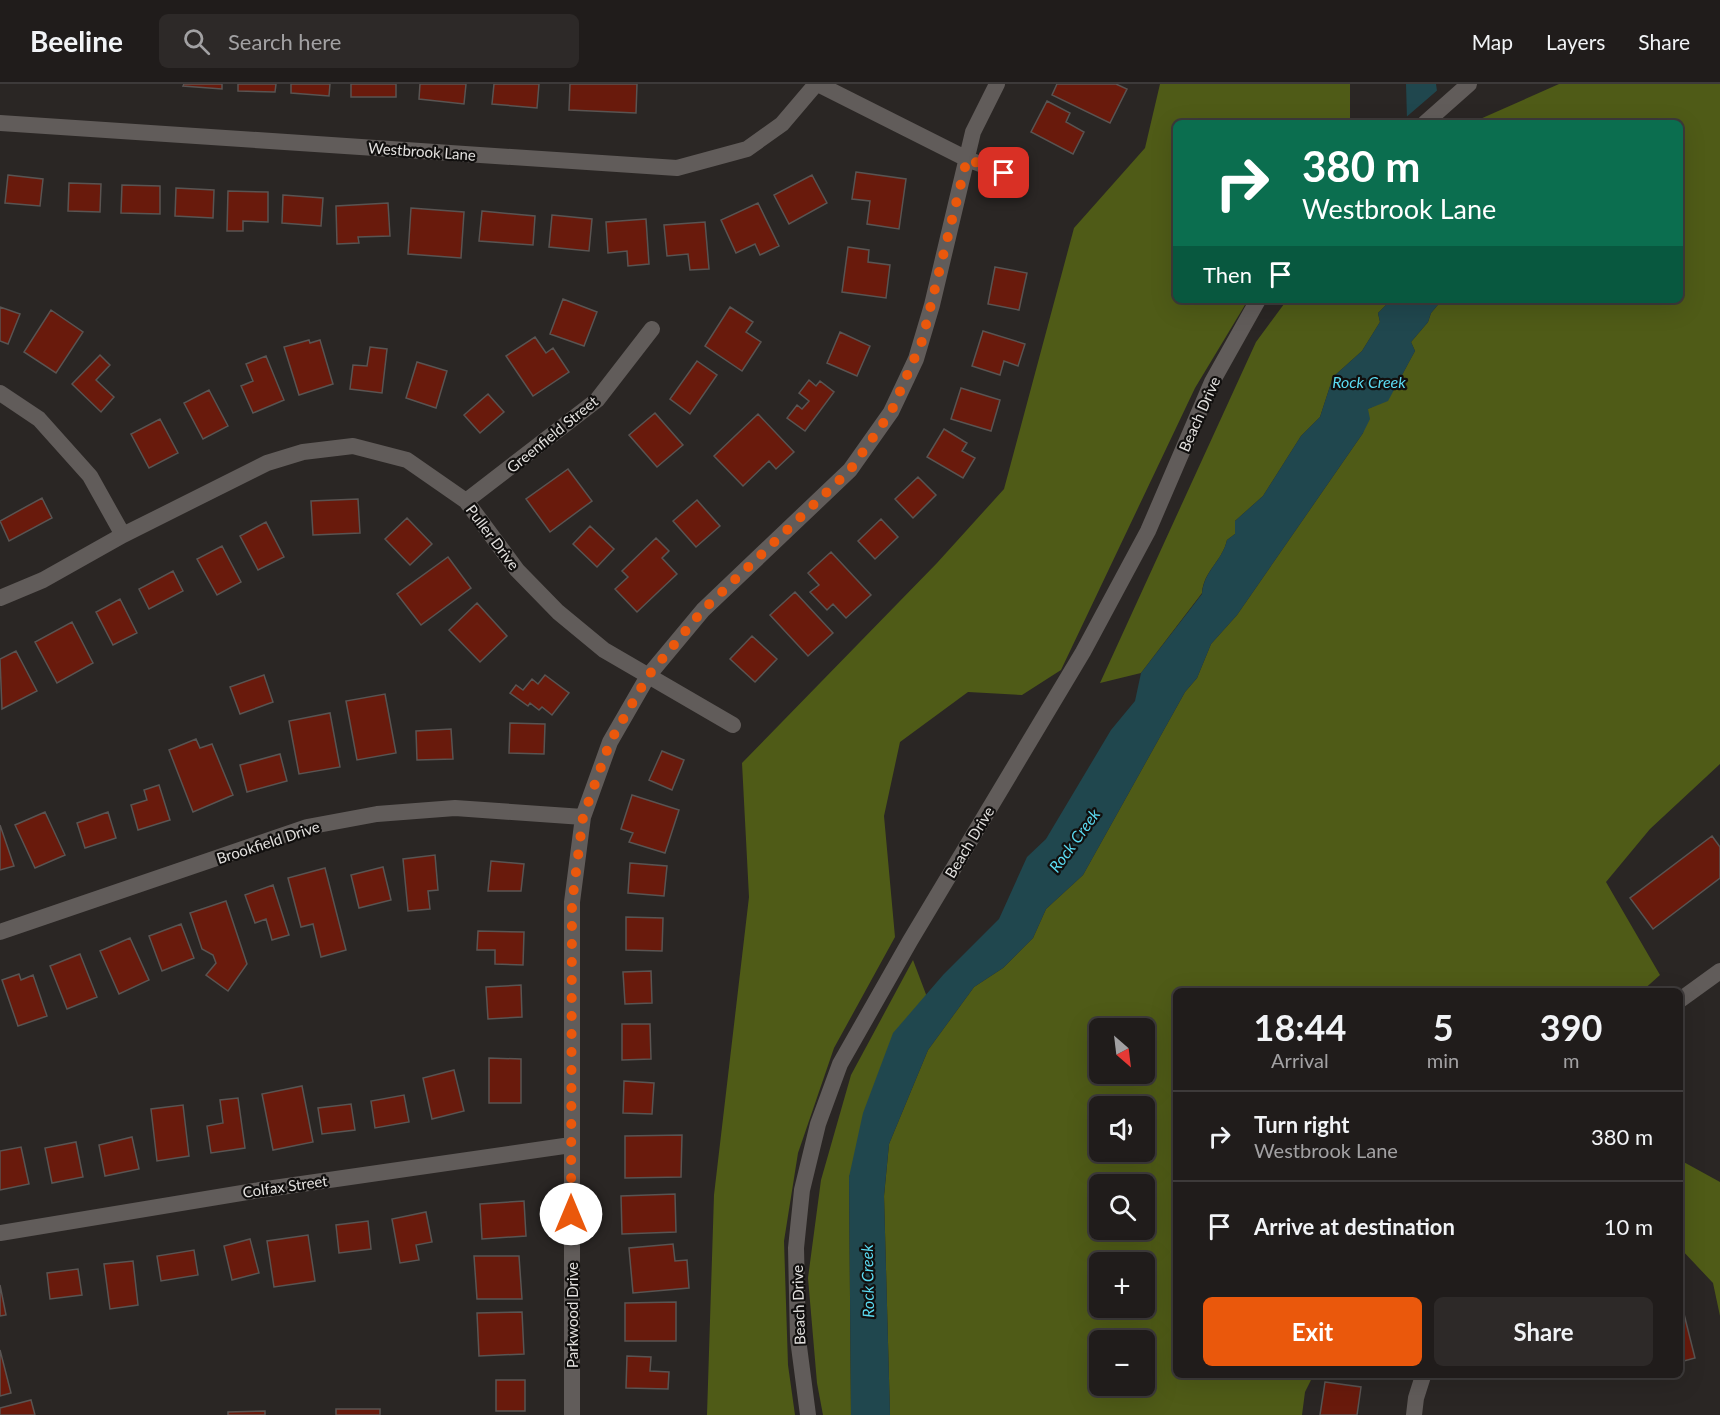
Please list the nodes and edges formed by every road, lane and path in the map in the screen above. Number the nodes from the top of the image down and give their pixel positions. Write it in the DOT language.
graph roads {
  1 [pos="817,84"];
  2 [pos="997,84"];
  3 [pos="1470,84"];
  4 [pos="1428,120"];
  5 [pos="0,123"];
  6 [pos="967,159"];
  7 [pos="1004,173"];
  8 [pos="1256,303"];
  9 [pos="652,329"];
  10 [pos="0,393"];
  11 [pos="466,501"];
  12 [pos="123,536"];
  13 [pos="0,598"];
  14 [pos="648,676"];
  15 [pos="733,725"];
  16 [pos="583,817"];
  17 [pos="0,932"];
  18 [pos="1720,971"];
  19 [pos="1683,998"];
  20 [pos="571,1145"];
  21 [pos="0,1233"];
  22 [pos="1422,1378"];
  23 [pos="572,1415"];
  24 [pos="808,1415"];
  25 [pos="1414,1415"];
  1 -- 5 [label="street, Westbrook Lane"];
  1 -- 6 [label="street, Westbrook Lane"];
  2 -- 6 [label="street, Parkwood Drive"];
  3 -- 4 [label="street"];
  6 -- 7 [label="street, Westbrook Lane"];
  6 -- 14 [label="street, Parkwood Drive"];
  8 -- 24 [label="street, Beach Drive"];
  9 -- 11 [label="street, Greenfield Street"];
  10 -- 12 [label="street"];
  11 -- 12 [label="street, Puller Drive"];
  11 -- 14 [label="street, Puller Drive"];
  12 -- 13 [label="street, Puller Drive"];
  14 -- 15 [label="street, Puller Drive"];
  14 -- 16 [label="street, Parkwood Drive"];
  16 -- 17 [label="street, Brookfield Drive"];
  16 -- 20 [label="street, Parkwood Drive"];
  18 -- 19 [label="street"];
  20 -- 21 [label="street, Colfax Street"];
  20 -- 23 [label="street, Parkwood Drive"];
  22 -- 25 [label="street"];
}
